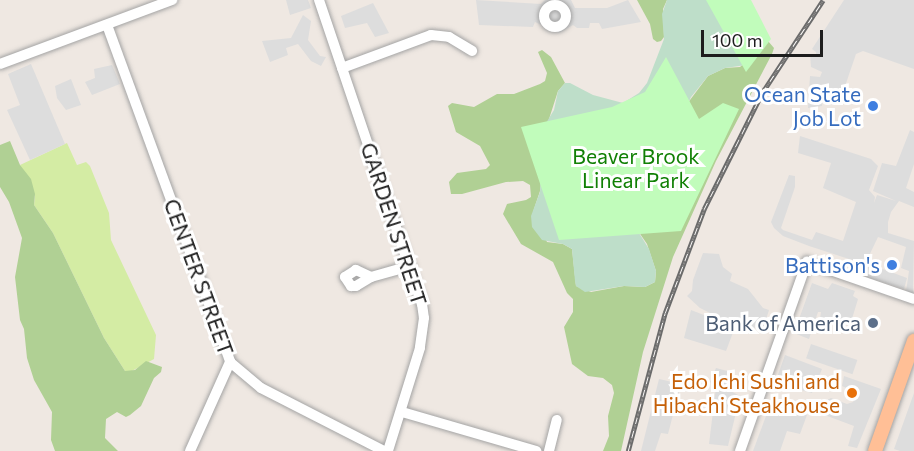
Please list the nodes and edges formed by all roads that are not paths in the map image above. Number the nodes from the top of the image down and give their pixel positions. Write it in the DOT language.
graph roads {
  1 [pos="172,0"];
  2 [pos="319,0"];
  3 [pos="107,25"];
  4 [pos="472,51"];
  5 [pos="0,64"];
  6 [pos="342,68"];
  7 [pos="410,266"];
  8 [pos="371,277"];
  9 [pos="914,299"];
  10 [pos="914,341"];
  11 [pos="230,362"];
  12 [pos="402,412"];
  13 [pos="557,420"];
  14 [pos="190,451"];
  15 [pos="384,451"];
  16 [pos="388,451"];
  17 [pos="536,451"];
  18 [pos="549,451"];
  19 [pos="740,451"];
  20 [pos="875,451"];
  1 -- 3 [label="street"];
  2 -- 6 [label="street, GARDEN STREET"];
  3 -- 5 [label="street"];
  3 -- 11 [label="street, CENTER STREET"];
  4 -- 6 [label="street"];
  6 -- 7 [label="street, GARDEN STREET"];
  7 -- 8 [label="street"];
  7 -- 12 [label="street, GARDEN STREET"];
  9 -- 19 [label="street"];
  10 -- 20 [label="main road"];
  11 -- 14 [label="street"];
  11 -- 15 [label="street, CENTER STREET"];
  12 -- 16 [label="street, GARDEN STREET"];
  12 -- 17 [label="street"];
  13 -- 18 [label="street"];
}
